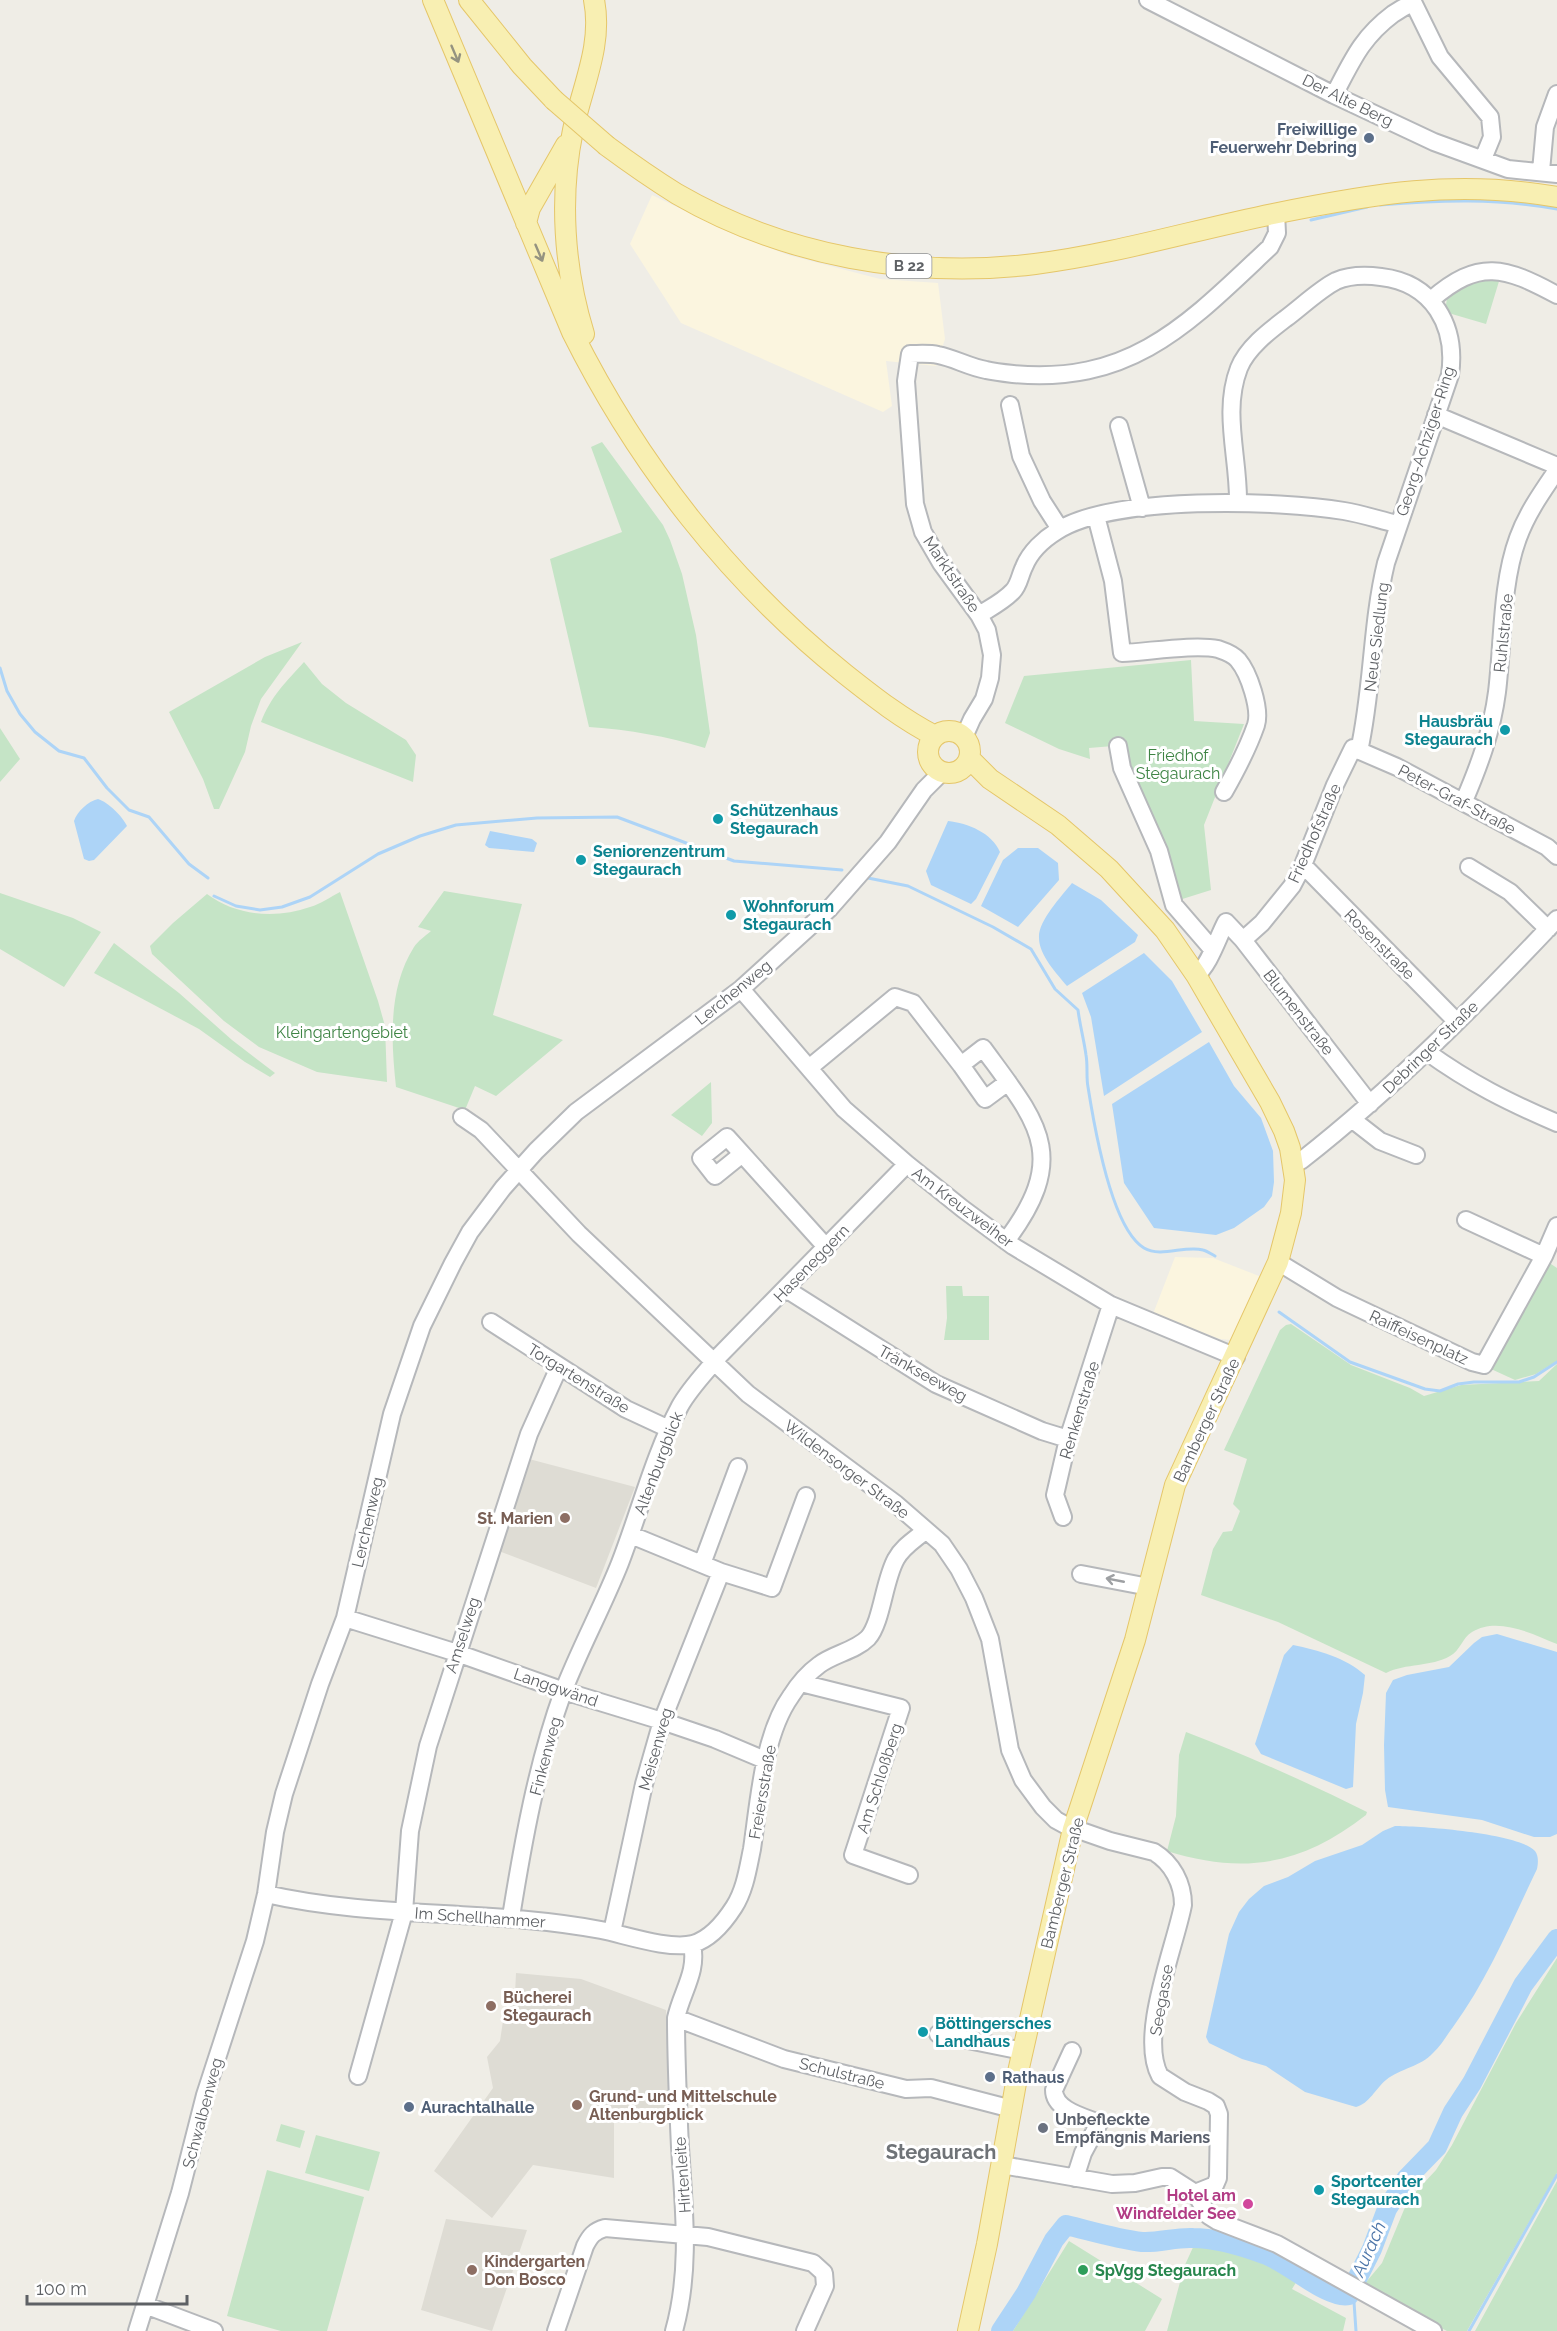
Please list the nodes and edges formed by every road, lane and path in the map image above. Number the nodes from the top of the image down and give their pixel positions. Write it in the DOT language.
graph roads {
  1 [pos="432,0"];
  2 [pos="594,0"];
  3 [pos="1148,0"];
  4 [pos="1414,2"];
  5 [pos="475,5"];
  6 [pos="1557,94"];
  7 [pos="1334,95"];
  8 [pos="573,132"];
  9 [pos="1484,159"];
  10 [pos="1549,172"];
  11 [pos="1557,197"];
  12 [pos="1276,213"];
  13 [pos="526,222"];
  14 [pos="1557,295"];
  15 [pos="1431,300"];
  16 [pos="606,393"];
  17 [pos="1010,405"];
  18 [pos="1436,415"];
  19 [pos="1119,426"];
  20 [pos="1557,468"];
  21 [pos="1238,503"];
  22 [pos="1142,508"];
  23 [pos="1096,516"];
  24 [pos="1397,524"];
  25 [pos="1060,529"];
  26 [pos="980,615"];
  27 [pos="959,734"];
  28 [pos="1118,746"];
  29 [pos="1356,749"];
  30 [pos="945,758"];
  31 [pos="1224,792"];
  32 [pos="1464,801"];
  33 [pos="1557,856"];
  34 [pos="1303,865"];
  35 [pos="1469,867"];
  36 [pos="1552,924"];
  37 [pos="1243,940"];
  38 [pos="1212,949"];
  39 [pos="1196,975"];
  40 [pos="741,989"];
  41 [pos="1457,1022"];
  42 [pos="1427,1052"];
  43 [pos="961,1065"];
  44 [pos="809,1068"];
  45 [pos="1008,1082"];
  46 [pos="1370,1104"];
  47 [pos="462,1117"];
  48 [pos="1353,1120"];
  49 [pos="1557,1123"];
  50 [pos="741,1155"];
  51 [pos="1416,1155"];
  52 [pos="907,1164"];
  53 [pos="1294,1164"];
  54 [pos="519,1171"];
  55 [pos="1466,1220"];
  56 [pos="1557,1226"];
  57 [pos="1006,1241"];
  58 [pos="826,1248"];
  59 [pos="1544,1256"];
  60 [pos="1278,1262"];
  61 [pos="786,1289"];
  62 [pos="1111,1305"];
  63 [pos="491,1322"];
  64 [pos="1236,1357"];
  65 [pos="714,1362"];
  66 [pos="559,1367"];
  67 [pos="669,1429"];
  68 [pos="1068,1439"];
  69 [pos="738,1467"];
  70 [pos="806,1496"];
  71 [pos="1063,1517"];
  72 [pos="926,1530"];
  73 [pos="631,1535"];
  74 [pos="702,1564"];
  75 [pos="720,1572"];
  76 [pos="1081,1574"];
  77 [pos="1149,1587"];
  78 [pos="345,1618"];
  79 [pos="457,1653"];
  80 [pos="801,1683"];
  81 [pos="564,1691"];
  82 [pos="662,1721"];
  83 [pos="765,1760"];
  84 [pos="1073,1829"];
  85 [pos="909,1875"];
  86 [pos="266,1894"];
  87 [pos="404,1912"];
  88 [pos="512,1917"];
  89 [pos="612,1932"];
  90 [pos="692,1944"];
  91 [pos="676,2018"];
  92 [pos="938,2034"];
  93 [pos="1023,2051"];
  94 [pos="1072,2051"];
  95 [pos="358,2076"];
  96 [pos="1012,2109"];
  97 [pos="1002,2165"];
  98 [pos="1075,2178"];
  99 [pos="1195,2193"];
  100 [pos="686,2235"];
  101 [pos="145,2305"];
  102 [pos="136,2331"];
  103 [pos="214,2331"];
  104 [pos="556,2331"];
  105 [pos="674,2331"];
  106 [pos="805,2331"];
  107 [pos="968,2331"];
  108 [pos="1433,2331"];
  1 -- 13 [label="main road, one-way"];
  2 -- 8 [label="main road"];
  3 -- 7 [label="street, Der Alte Berg"];
  4 -- 7 [label="street"];
  4 -- 9 [label="street"];
  5 -- 12 [label="main road, B 22, bridge"];
  6 -- 10 [label="street"];
  7 -- 9 [label="street, Der Alte Berg"];
  8 -- 13 [label="main road"];
  8 -- 16 [label="main road"];
  9 -- 10 [label="street, Der Alte Berg"];
  11 -- 12 [label="main road, B 22"];
  12 -- 26 [label="street, Marktstraße"];
  13 -- 16 [label="main road, one-way"];
  14 -- 15 [label="street"];
  15 -- 18 [label="street, Georg-Achziger-Ring"];
  15 -- 21 [label="street, Georg-Achziger-Ring"];
  16 -- 30 [label="main road, Bamberger Straße"];
  17 -- 25 [label="street"];
  18 -- 20 [label="street"];
  18 -- 24 [label="street, Georg-Achziger-Ring"];
  19 -- 22 [label="street"];
  20 -- 32 [label="street, Ruhlstraße"];
  21 -- 22 [label="street"];
  21 -- 24 [label="street"];
  22 -- 23 [label="street"];
  23 -- 25 [label="street"];
  23 -- 31 [label="street"];
  24 -- 29 [label="street, Neue Siedlung"];
  25 -- 26 [label="street"];
  26 -- 27 [label="street, Marktstraße"];
  27 -- 30 [label="main road"];
  27 -- 30 [label="main road"];
  28 -- 38 [label="street"];
  29 -- 32 [label="street, Peter-Graf-Straße"];
  29 -- 34 [label="street, Friedhofstraße"];
  30 -- 39 [label="main road, Bamberger Straße"];
  30 -- 40 [label="street, Lerchenweg"];
  32 -- 33 [label="street, Peter-Graf-Straße"];
  34 -- 37 [label="street, Friedhofstraße"];
  34 -- 41 [label="street, Rosenstraße"];
  35 -- 36 [label="street"];
  36 -- 41 [label="street, Debringer Straße"];
  37 -- 38 [label="street, Blumenstraße"];
  37 -- 46 [label="street, Blumenstraße"];
  38 -- 39 [label="street"];
  39 -- 53 [label="main road, Bamberger Straße"];
  40 -- 44 [label="street, Am Kreuzweiher"];
  40 -- 54 [label="street, Lerchenweg"];
  41 -- 42 [label="street, Debringer Straße"];
  42 -- 46 [label="street, Debringer Straße"];
  42 -- 49 [label="street"];
  43 -- 44 [label="street"];
  43 -- 45 [label="street"];
  43 -- 45 [label="street"];
  44 -- 52 [label="street, Am Kreuzweiher"];
  45 -- 57 [label="street"];
  46 -- 48 [label="street, Debringer Straße"];
  47 -- 54 [label="street"];
  48 -- 51 [label="street"];
  48 -- 53 [label="street, Debringer Straße"];
  50 -- 58 [label="street"];
  52 -- 57 [label="street, Am Kreuzweiher"];
  52 -- 58 [label="street, Haseneggern"];
  53 -- 60 [label="main road, Bamberger Straße"];
  54 -- 65 [label="street, Wildensorger Straße"];
  54 -- 78 [label="street, Lerchenweg"];
  55 -- 59 [label="street"];
  56 -- 59 [label="street, Raiffeisenplatz"];
  57 -- 62 [label="street, Am Kreuzweiher"];
  58 -- 61 [label="street, Haseneggern"];
  59 -- 60 [label="street, Raiffeisenplatz"];
  60 -- 64 [label="main road, Bamberger Straße"];
  61 -- 65 [label="street, Haseneggern"];
  61 -- 68 [label="street, Tränkseeweg"];
  62 -- 64 [label="street, Am Kreuzweiher"];
  62 -- 68 [label="street, Renkenstraße"];
  63 -- 66 [label="street, Torgartenstraße"];
  64 -- 77 [label="main road, Bamberger Straße"];
  65 -- 67 [label="street, Altenburgblick"];
  65 -- 72 [label="street, Wildensorger Straße"];
  66 -- 67 [label="street, Torgartenstraße"];
  66 -- 79 [label="street, Amselweg"];
  67 -- 73 [label="street, Altenburgblick"];
  68 -- 71 [label="street, Renkenstraße"];
  69 -- 74 [label="street"];
  70 -- 75 [label="street, Altenburgblick"];
  72 -- 80 [label="street, Freiersstraße"];
  72 -- 84 [label="street, Wildensorger Straße"];
  73 -- 74 [label="street, Altenburgblick"];
  73 -- 81 [label="street, Finkenweg"];
  74 -- 75 [label="street, Altenburgblick"];
  75 -- 82 [label="street, Meisenweg"];
  77 -- 76 [label="street, one-way"];
  77 -- 84 [label="main road, Bamberger Straße"];
  78 -- 79 [label="street, Langgwänd"];
  78 -- 86 [label="street, Lerchenweg"];
  79 -- 81 [label="street, Langgwänd"];
  79 -- 87 [label="street, Amselweg"];
  80 -- 83 [label="street, Freiersstraße"];
  80 -- 85 [label="street, Am Schloßberg"];
  81 -- 82 [label="street, Langgwänd"];
  81 -- 88 [label="street, Finkenweg"];
  82 -- 83 [label="street, Langgwänd"];
  82 -- 89 [label="street, Meisenweg"];
  83 -- 90 [label="street, Freiersstraße"];
  84 -- 93 [label="main road, Bamberger Straße"];
  84 -- 99 [label="street, Seegasse"];
  86 -- 87 [label="street, Im Schellhammer"];
  86 -- 101 [label="street, Schwalbenweg"];
  87 -- 88 [label="street, Im Schellhammer"];
  87 -- 95 [label="street, Amselweg"];
  88 -- 89 [label="street, Im Schellhammer"];
  89 -- 90 [label="street, Im Schellhammer"];
  90 -- 91 [label="street"];
  91 -- 96 [label="street, Schulstraße"];
  91 -- 100 [label="street, Hirtenleite"];
  92 -- 93 [label="street"];
  93 -- 96 [label="main road, Bamberger Straße"];
  94 -- 98 [label="street"];
  96 -- 97 [label="main road, Bamberger Straße"];
  97 -- 98 [label="street"];
  97 -- 107 [label="main road, Bamberger Straße"];
  98 -- 99 [label="street"];
  99 -- 108 [label="street"];
  100 -- 104 [label="street"];
  100 -- 105 [label="street, Hirtenleite"];
  100 -- 106 [label="street"];
  101 -- 102 [label="street, Schwalbenweg"];
  101 -- 103 [label="street"];
}
